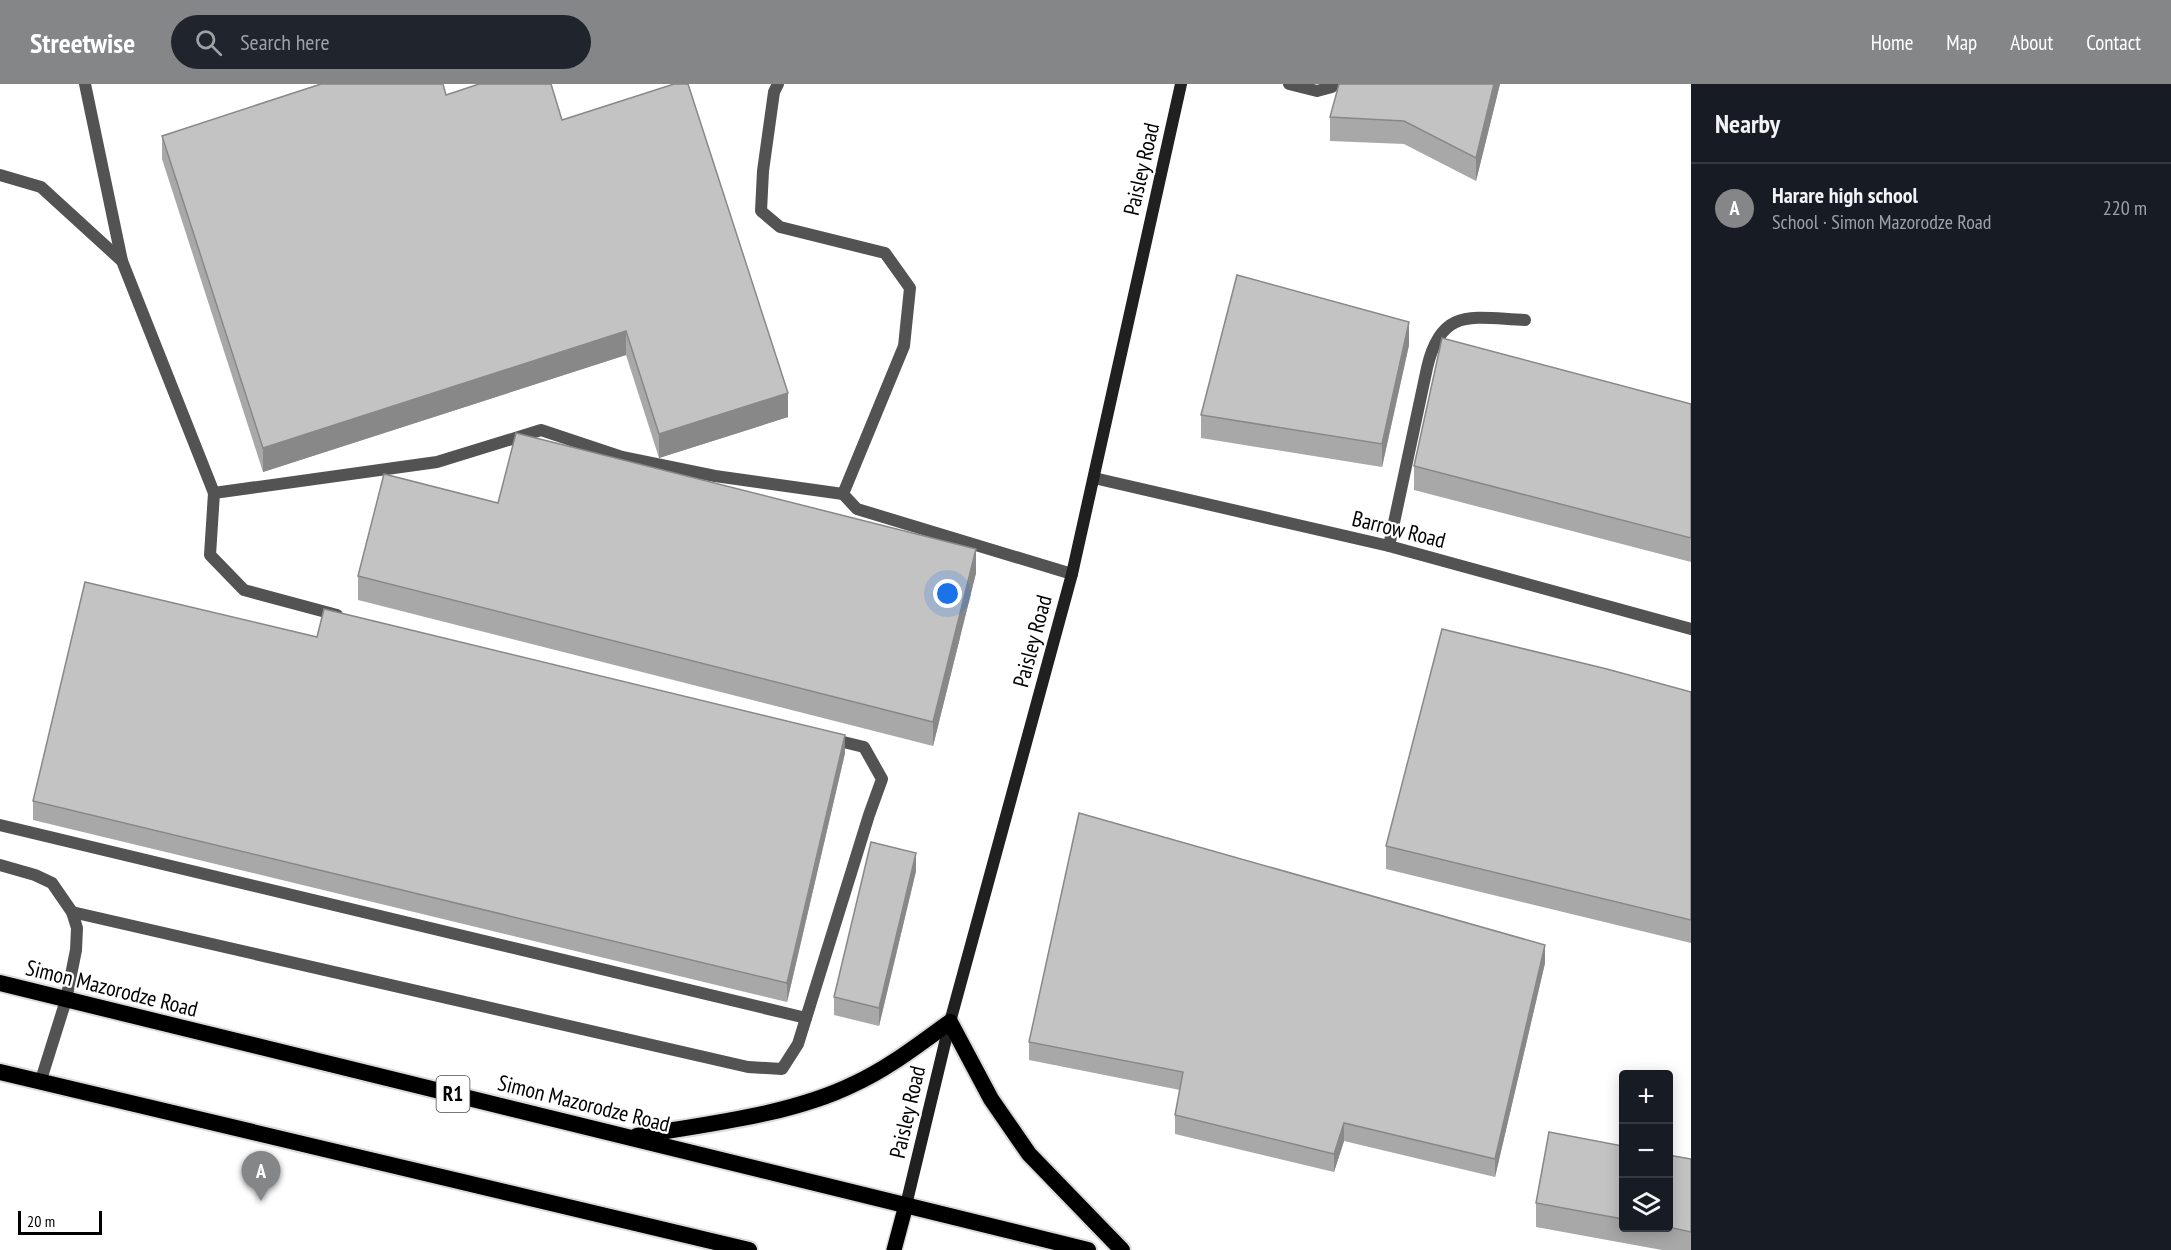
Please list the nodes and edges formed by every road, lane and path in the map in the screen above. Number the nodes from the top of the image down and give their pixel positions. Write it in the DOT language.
graph roads {
  1 [pos="85,84"];
  2 [pos="778,84"];
  3 [pos="1181,84"];
  4 [pos="1289,84"];
  5 [pos="1334,84"];
  6 [pos="0,175"];
  7 [pos="122,261"];
  8 [pos="1525,320"];
  9 [pos="1094,478"];
  10 [pos="214,493"];
  11 [pos="843,494"];
  12 [pos="1389,546"];
  13 [pos="1072,574"];
  14 [pos="350,618"];
  15 [pos="1691,629"];
  16 [pos="818,735"];
  17 [pos="0,825"];
  18 [pos="0,865"];
  19 [pos="72,912"];
  20 [pos="0,983"];
  21 [pos="66,1000"];
  22 [pos="806,1018"];
  23 [pos="950,1022"];
  24 [pos="0,1072"];
  25 [pos="40,1083"];
  26 [pos="629,1137"];
  27 [pos="906,1205"];
  28 [pos="749,1250"];
  29 [pos="894,1250"];
  30 [pos="1088,1250"];
  31 [pos="1122,1250"];
  1 -- 7 [label="street"];
  2 -- 11 [label="street"];
  3 -- 9 [label="main road, Paisley Road"];
  4 -- 5 [label="street"];
  6 -- 7 [label="street"];
  7 -- 10 [label="street"];
  8 -- 12 [label="street"];
  9 -- 12 [label="street, Barrow Road"];
  9 -- 13 [label="main road, Paisley Road"];
  10 -- 11 [label="street"];
  10 -- 14 [label="street"];
  11 -- 13 [label="street"];
  12 -- 15 [label="street, Barrow Road"];
  13 -- 23 [label="main road, Paisley Road"];
  16 -- 22 [label="street"];
  17 -- 22 [label="street"];
  18 -- 19 [label="street"];
  19 -- 21 [label="street"];
  19 -- 22 [label="street"];
  20 -- 21 [label="highway, Simon Mazorodze Road / R1"];
  21 -- 25 [label="street"];
  21 -- 26 [label="highway, Simon Mazorodze Road / R1"];
  23 -- 26 [label="highway"];
  23 -- 27 [label="main road, Paisley Road"];
  23 -- 31 [label="highway"];
  24 -- 25 [label="highway"];
  25 -- 28 [label="highway"];
  26 -- 27 [label="highway, Simon Mazorodze Road / R1"];
  27 -- 29 [label="main road"];
  27 -- 30 [label="highway, Simon Mazorodze Road / R1"];
}
